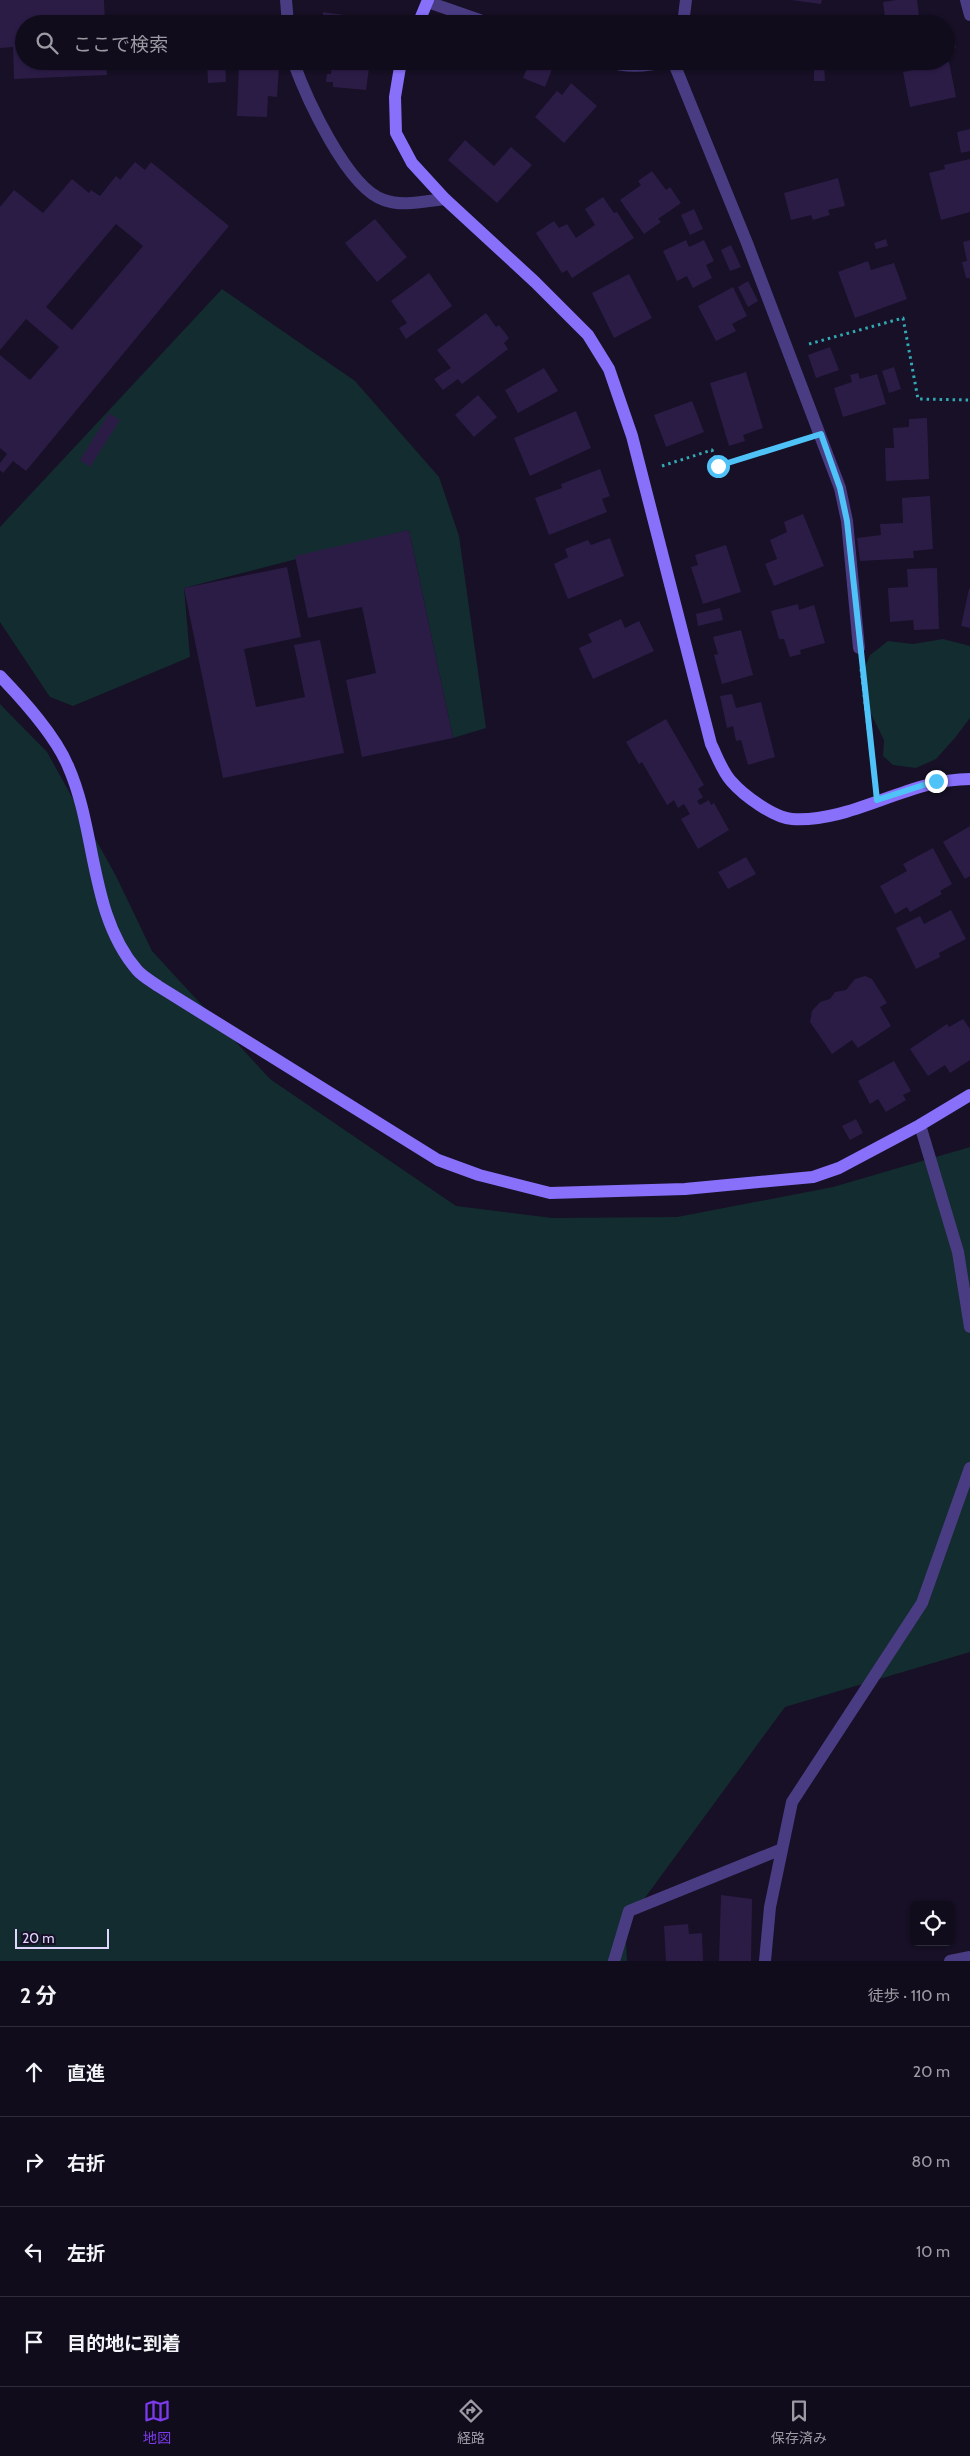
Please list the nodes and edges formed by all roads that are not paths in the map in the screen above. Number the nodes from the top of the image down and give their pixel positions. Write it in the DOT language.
graph roads {
  1 [pos="286,0"];
  2 [pos="686,0"];
  3 [pos="966,0"];
  4 [pos="428,1"];
  5 [pos="287,15"];
  6 [pos="422,15"];
  7 [pos="466,15"];
  8 [pos="684,15"];
  9 [pos="970,15"];
  10 [pos="296,70"];
  11 [pos="400,70"];
  12 [pos="677,70"];
  13 [pos="445,199"];
  14 [pos="859,648"];
  15 [pos="0,676"];
  16 [pos="970,779"];
  17 [pos="970,1095"];
  18 [pos="920,1125"];
  19 [pos="970,1328"];
  20 [pos="970,1468"];
  21 [pos="782,1849"];
  22 [pos="970,1957"];
  23 [pos="614,1961"];
  24 [pos="765,1961"];
  25 [pos="950,1961"];
  1 -- 5 [label="street"];
  2 -- 8 [label="street"];
  3 -- 9 [label="street"];
  4 -- 6 [label="street"];
  4 -- 7 [label="street"];
  10 -- 13 [label="street"];
  11 -- 13 [label="street"];
  12 -- 14 [label="street"];
  13 -- 16 [label="street"];
  15 -- 18 [label="street"];
  17 -- 18 [label="street"];
  18 -- 19 [label="street"];
  20 -- 21 [label="street"];
  21 -- 23 [label="street"];
  21 -- 24 [label="street"];
  22 -- 25 [label="street"];
}
